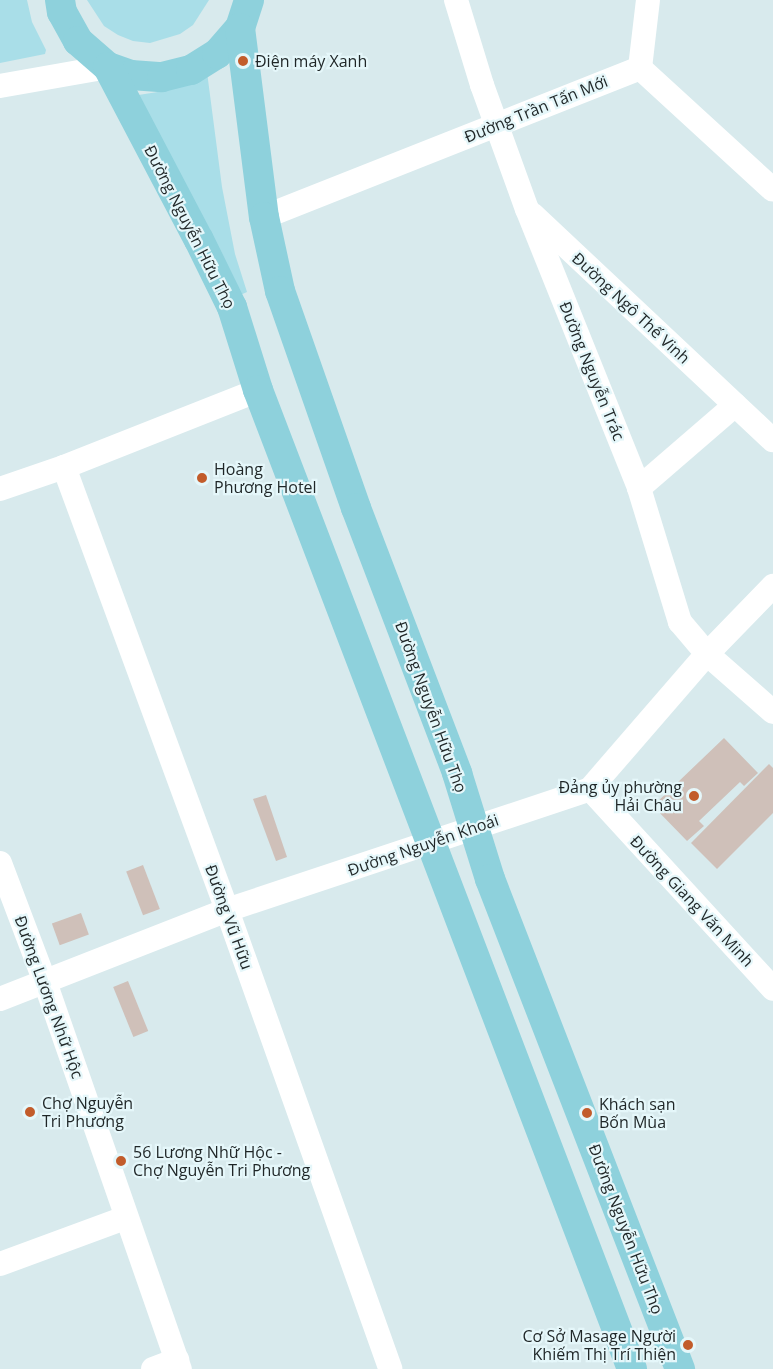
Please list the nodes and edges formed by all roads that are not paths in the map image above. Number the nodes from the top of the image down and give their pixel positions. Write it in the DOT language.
graph roads {
  1 [pos="60,0"];
  2 [pos="249,0"];
  3 [pos="456,0"];
  4 [pos="648,0"];
  5 [pos="240,28"];
  6 [pos="108,67"];
  7 [pos="640,68"];
  8 [pos="0,86"];
  9 [pos="497,126"];
  10 [pos="773,190"];
  11 [pos="527,209"];
  12 [pos="264,216"];
  13 [pos="258,390"];
  14 [pos="735,405"];
  15 [pos="773,440"];
  16 [pos="64,467"];
  17 [pos="639,488"];
  18 [pos="0,489"];
  19 [pos="773,586"];
  20 [pos="707,654"];
  21 [pos="773,712"];
  22 [pos="590,789"];
  23 [pos="474,828"];
  24 [pos="432,844"];
  25 [pos="0,863"];
  26 [pos="227,910"];
  27 [pos="45,982"];
  28 [pos="772,986"];
  29 [pos="0,999"];
  30 [pos="125,1218"];
  31 [pos="0,1264"];
  32 [pos="178,1365"];
  33 [pos="153,1369"];
  34 [pos="390,1369"];
  35 [pos="632,1369"];
  36 [pos="680,1369"];
  1 -- 6 [label="main road"];
  2 -- 5 [label="main road"];
  3 -- 9 [label="street, Đường Nguyễn Trác"];
  4 -- 7 [label="street"];
  5 -- 6 [label="main road"];
  5 -- 12 [label="main road, Đường Nguyễn Hữu Thọ"];
  6 -- 8 [label="street"];
  6 -- 13 [label="main road, Đường Nguyễn Hữu Thọ"];
  7 -- 9 [label="street, Đường Trần Tấn Mới"];
  7 -- 10 [label="street"];
  9 -- 11 [label="street, Đường Nguyễn Trác"];
  9 -- 12 [label="street, Đường Trần Tấn Mới"];
  11 -- 14 [label="street, Đường Ngô Thế Vinh"];
  11 -- 17 [label="street, Đường Nguyễn Trác"];
  12 -- 23 [label="main road, Đường Nguyễn Hữu Thọ"];
  13 -- 16 [label="street"];
  13 -- 24 [label="main road, Đường Nguyễn Hữu Thọ"];
  14 -- 15 [label="street, Đường Ngô Thế Vinh"];
  14 -- 17 [label="street"];
  16 -- 18 [label="street"];
  16 -- 26 [label="street, Đường Vũ Hữu"];
  17 -- 20 [label="street, Đường Nguyễn Trác"];
  19 -- 20 [label="street"];
  20 -- 21 [label="street, Đường Nguyễn Trác"];
  20 -- 22 [label="street"];
  22 -- 23 [label="street, Đường Nguyễn Khoái"];
  22 -- 28 [label="street, Đường Giang Văn Minh"];
  23 -- 24 [label="street, Đường Nguyễn Khoái"];
  23 -- 36 [label="main road, Đường Nguyễn Hữu Thọ"];
  24 -- 26 [label="street, Đường Nguyễn Khoái"];
  24 -- 35 [label="main road, Đường Nguyễn Hữu Thọ"];
  25 -- 27 [label="street, Đường Lương Nhữ Hộc"];
  26 -- 27 [label="street, Đường Nguyễn Khoái"];
  26 -- 34 [label="street, Đường Vũ Hữu"];
  27 -- 29 [label="street, Đường Nguyễn Khoái"];
  27 -- 30 [label="street, Đường Lương Nhữ Hộc"];
  30 -- 31 [label="street"];
  30 -- 32 [label="street, Đường Lương Nhữ Hộc"];
  32 -- 33 [label="street"];
}
